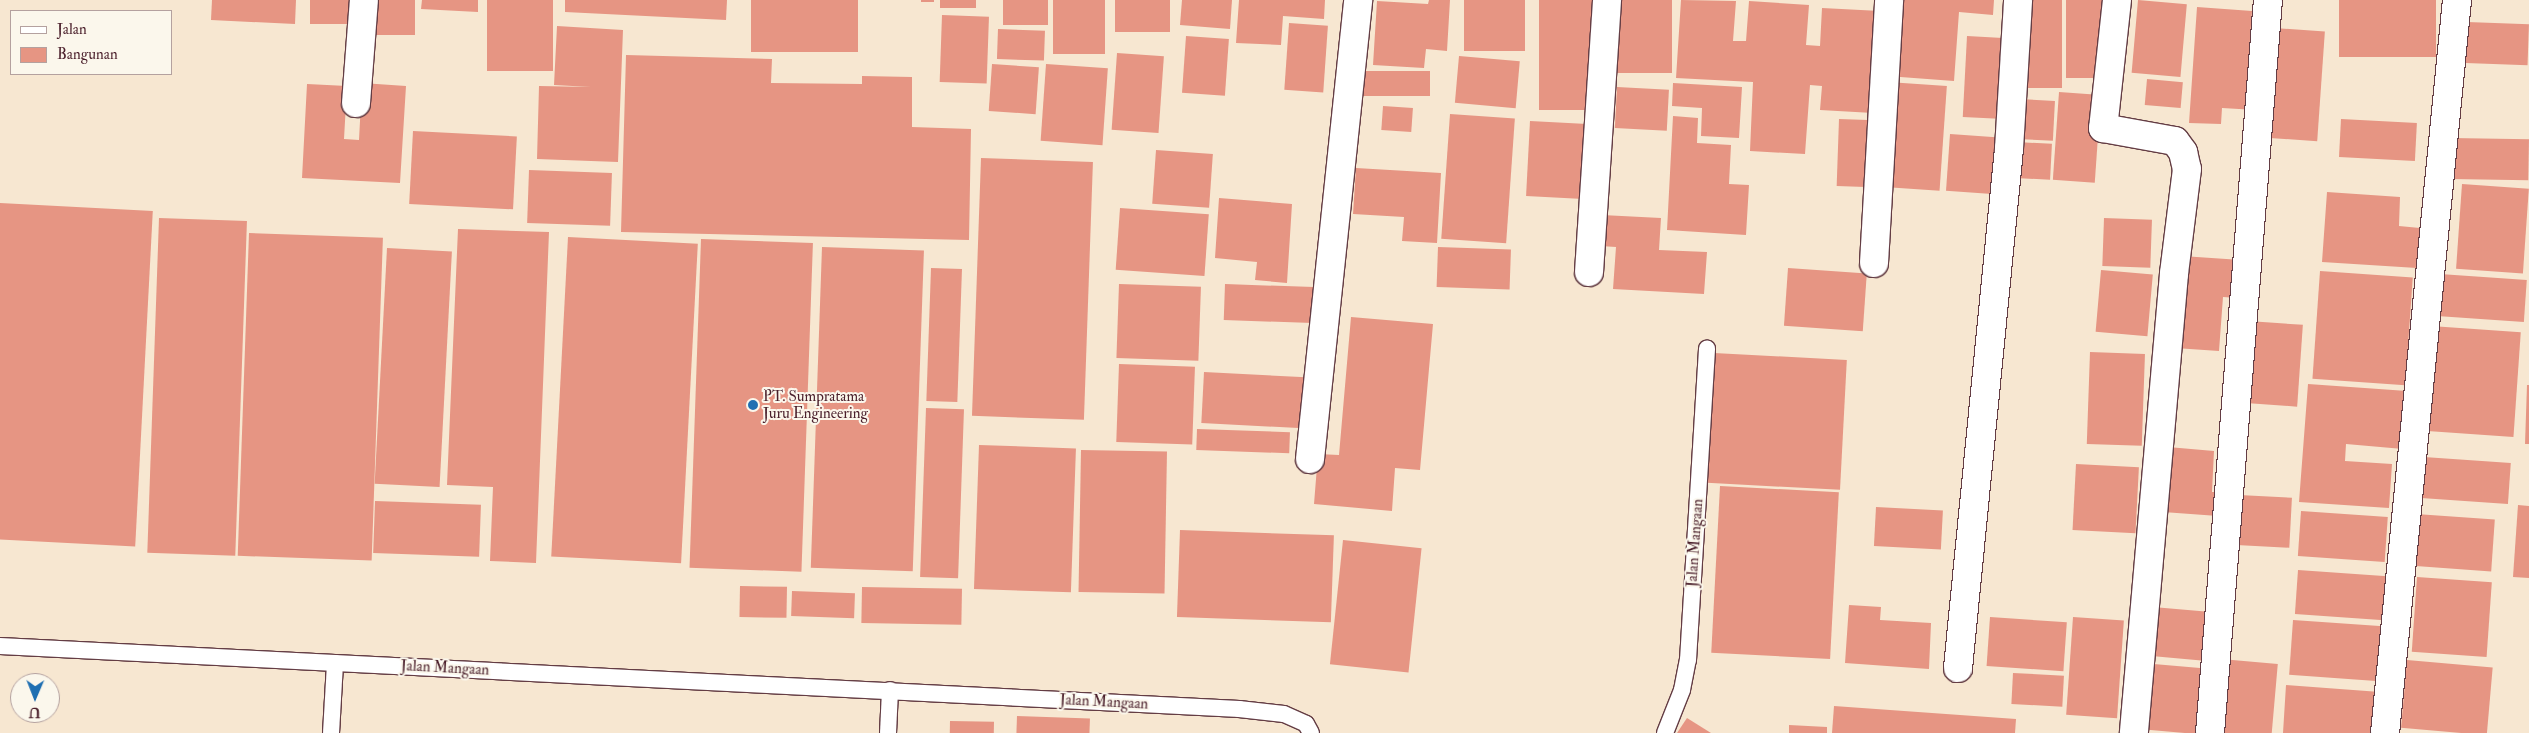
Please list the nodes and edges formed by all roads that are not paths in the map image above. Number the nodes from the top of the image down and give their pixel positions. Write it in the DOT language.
graph roads {
  1 [pos="364,0"];
  2 [pos="1358,0"];
  3 [pos="1607,0"];
  4 [pos="1889,0"];
  5 [pos="2018,0"];
  6 [pos="2117,0"];
  7 [pos="2268,0"];
  8 [pos="2457,0"];
  9 [pos="356,103"];
  10 [pos="1874,263"];
  11 [pos="1590,272"];
  12 [pos="1708,349"];
  13 [pos="1310,459"];
  14 [pos="0,646"];
  15 [pos="335,663"];
  16 [pos="1958,668"];
  17 [pos="890,690"];
  18 [pos="330,733"];
  19 [pos="888,733"];
  20 [pos="1311,733"];
  21 [pos="1665,733"];
  22 [pos="2134,733"];
  23 [pos="2210,733"];
  24 [pos="2385,733"];
  1 -- 9 [label="street"];
  2 -- 13 [label="street"];
  3 -- 11 [label="street"];
  4 -- 10 [label="street"];
  5 -- 16 [label="street"];
  6 -- 22 [label="street"];
  7 -- 23 [label="street"];
  8 -- 24 [label="street"];
  12 -- 21 [label="lane, Jalan Mangaan"];
  14 -- 15 [label="lane, Jalan Mangaan"];
  15 -- 17 [label="lane, Jalan Mangaan"];
  15 -- 18 [label="lane"];
  17 -- 19 [label="lane"];
  17 -- 20 [label="lane, Jalan Mangaan"];
}
